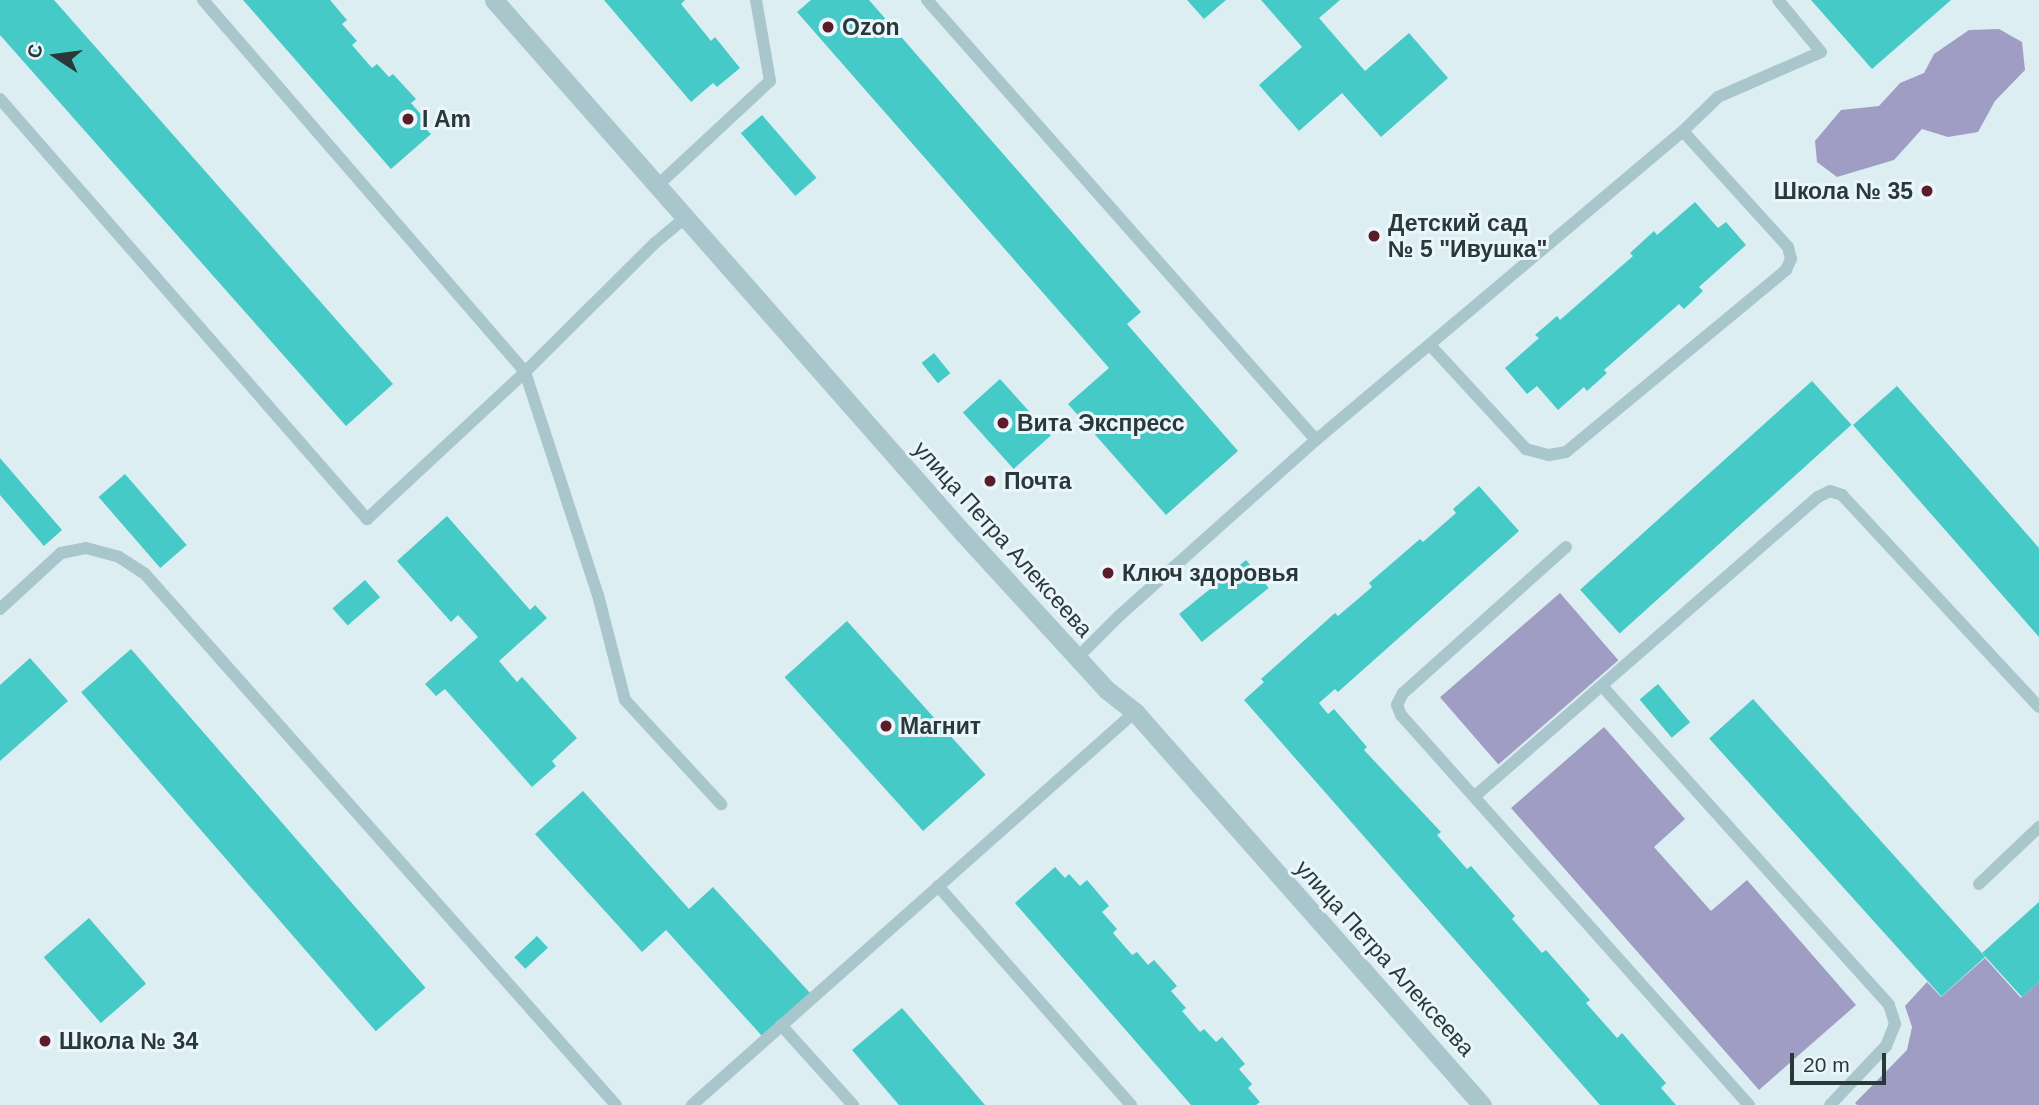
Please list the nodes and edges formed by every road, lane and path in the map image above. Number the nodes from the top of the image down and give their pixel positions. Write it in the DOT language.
graph roads {
  1 [pos="203,0"];
  2 [pos="494,0"];
  3 [pos="757,0"];
  4 [pos="927,0"];
  5 [pos="1778,0"];
  6 [pos="0,99"];
  7 [pos="1684,131"];
  8 [pos="658,186"];
  9 [pos="685,218"];
  10 [pos="1430,345"];
  11 [pos="525,372"];
  12 [pos="1316,440"];
  13 [pos="1566,547"];
  14 [pos="0,609"];
  15 [pos="1077,658"];
  16 [pos="1602,686"];
  17 [pos="2039,707"];
  18 [pos="1135,712"];
  19 [pos="1475,796"];
  20 [pos="720,804"];
  21 [pos="2039,827"];
  22 [pos="1979,884"];
  23 [pos="938,886"];
  24 [pos="781,1025"];
  25 [pos="616,1105"];
  26 [pos="692,1105"];
  27 [pos="853,1105"];
  28 [pos="1130,1105"];
  29 [pos="1482,1105"];
  30 [pos="1749,1105"];
  31 [pos="1830,1105"];
  1 -- 11 [label="lane"];
  2 -- 8 [label="street, улица Петра Алексеева"];
  3 -- 8 [label="lane"];
  4 -- 12 [label="lane"];
  5 -- 7 [label="lane"];
  6 -- 11 [label="lane"];
  7 -- 10 [label="lane"];
  7 -- 10 [label="lane"];
  8 -- 9 [label="street, улица Петра Алексеева"];
  9 -- 11 [label="lane"];
  9 -- 15 [label="street, улица Петра Алексеева"];
  10 -- 12 [label="lane"];
  11 -- 20 [label="lane"];
  12 -- 15 [label="lane"];
  13 -- 19 [label="lane"];
  14 -- 25 [label="lane"];
  15 -- 18 [label="street, улица Петра Алексеева"];
  16 -- 17 [label="lane"];
  16 -- 19 [label="lane"];
  16 -- 31 [label="lane"];
  18 -- 23 [label="lane"];
  18 -- 29 [label="street, улица Петра Алексеева"];
  19 -- 30 [label="lane"];
  21 -- 22 [label="lane"];
  23 -- 24 [label="lane"];
  23 -- 28 [label="lane"];
  24 -- 26 [label="lane"];
  24 -- 27 [label="lane"];
}
